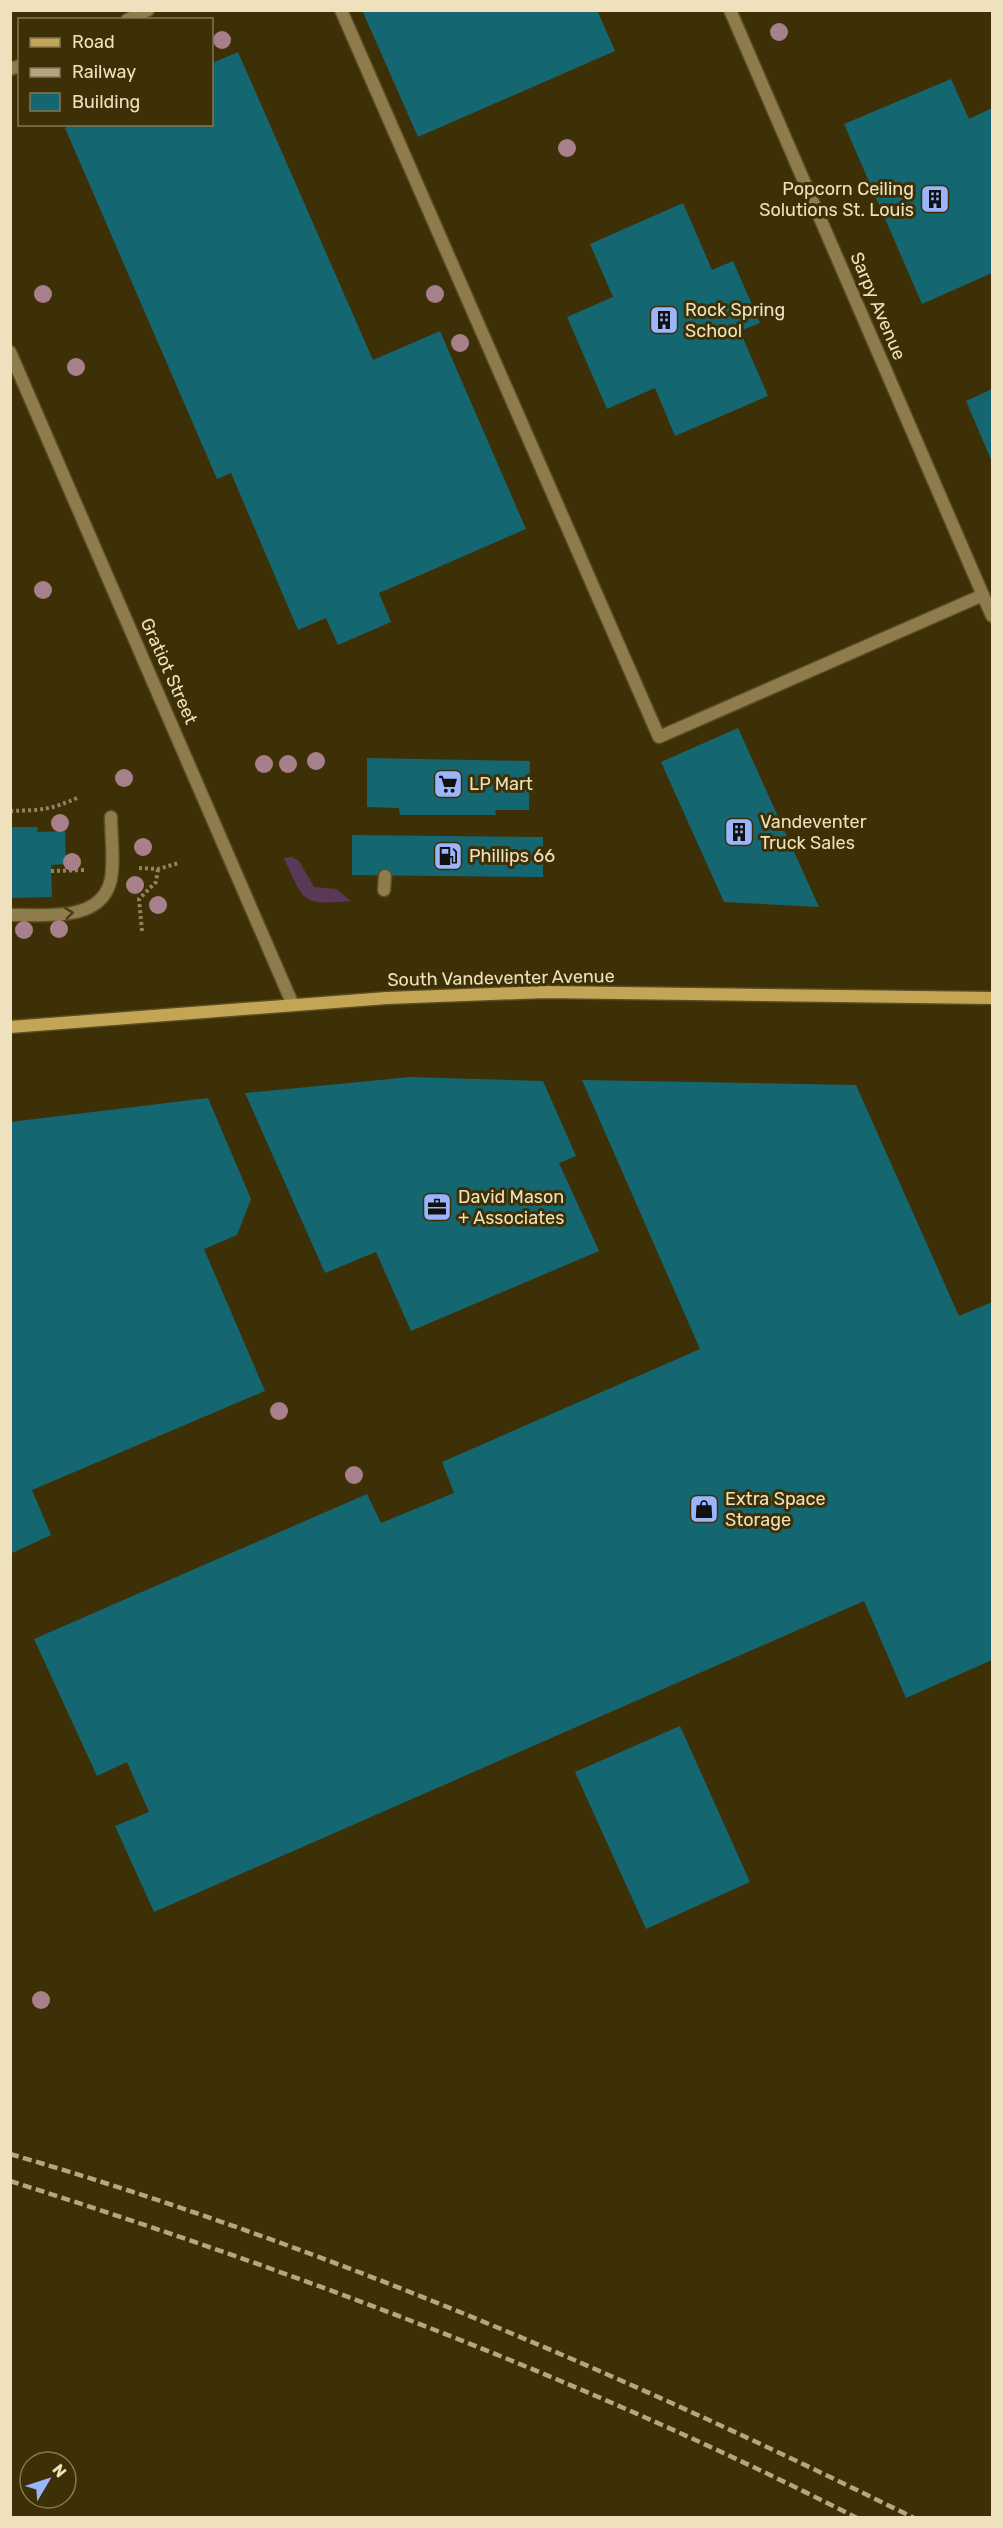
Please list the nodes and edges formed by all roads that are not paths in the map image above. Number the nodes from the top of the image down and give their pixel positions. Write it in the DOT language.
graph roads {
  1 [pos="148,10"];
  2 [pos="341,10"];
  3 [pos="730,10"];
  4 [pos="131,18"];
  5 [pos="10,352"];
  6 [pos="984,595"];
  7 [pos="993,616"];
  8 [pos="111,817"];
  9 [pos="385,876"];
  10 [pos="384,890"];
  11 [pos="10,915"];
  12 [pos="993,998"];
  13 [pos="294,1005"];
  14 [pos="10,1028"];
  1 -- 4 [label="street"];
  2 -- 6 [label="street"];
  3 -- 6 [label="street, Sarpy Avenue"];
  5 -- 13 [label="street, Gratiot Street"];
  6 -- 7 [label="street, Sarpy Avenue"];
  11 -- 8 [label="street, one-way"];
  9 -- 10 [label="street"];
  12 -- 13 [label="main road, South Vandeventer Avenue"];
  13 -- 14 [label="main road, South Vandeventer Avenue"];
}
